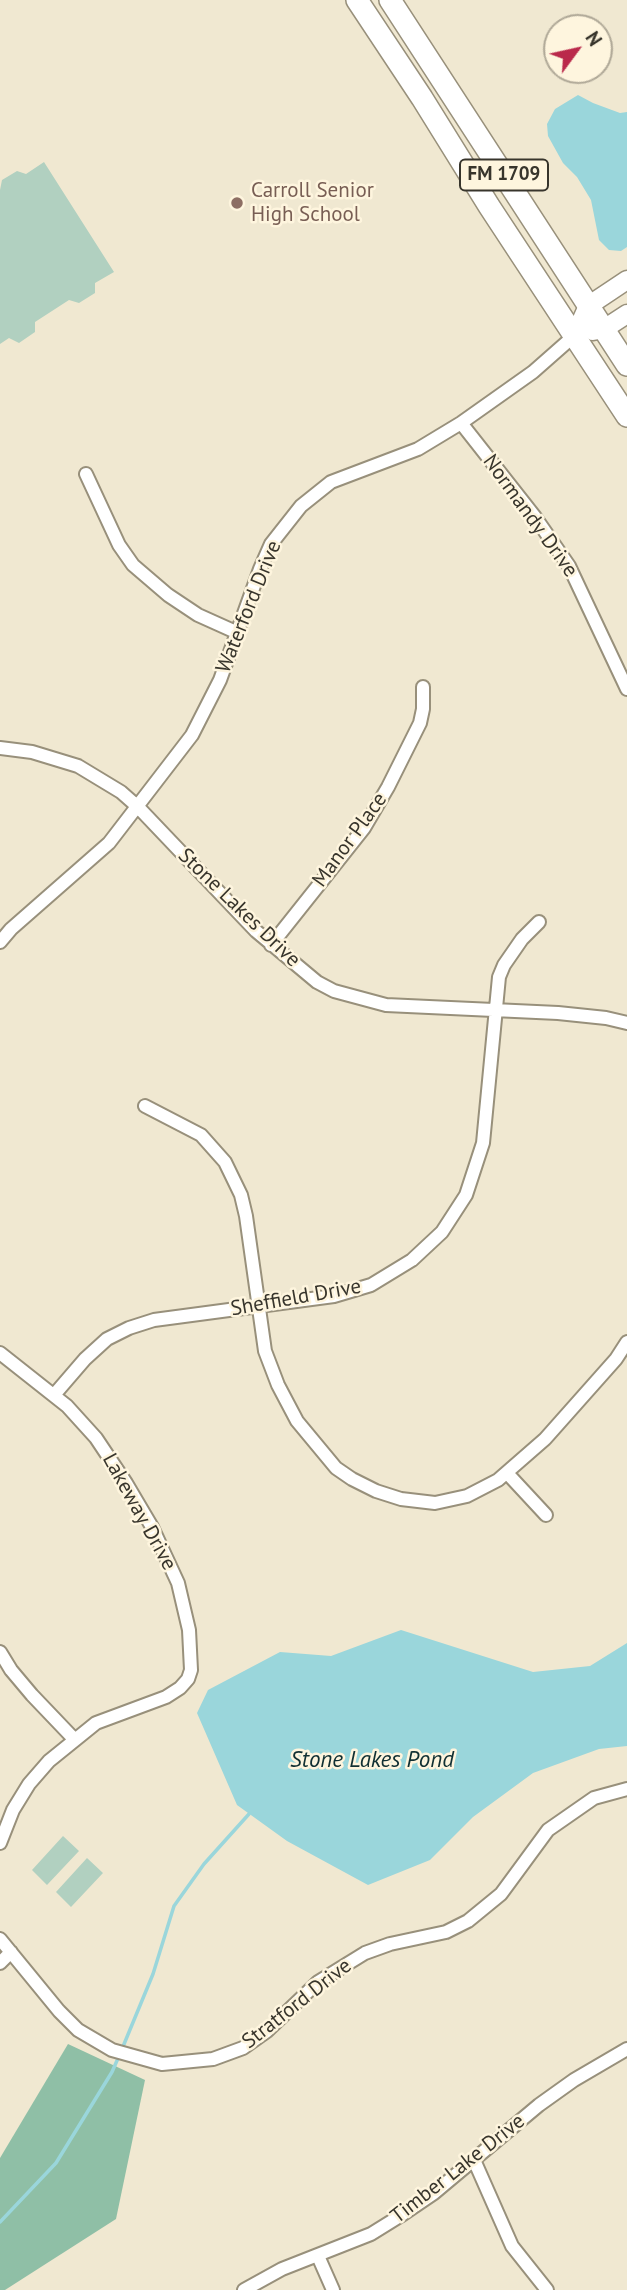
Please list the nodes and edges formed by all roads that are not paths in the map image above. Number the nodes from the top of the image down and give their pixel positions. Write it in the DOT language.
graph roads {
  1 [pos="357,0"];
  2 [pos="390,0"];
  3 [pos="627,281"];
  4 [pos="588,306"];
  5 [pos="627,314"];
  6 [pos="604,329"];
  7 [pos="575,335"];
  8 [pos="627,365"];
  9 [pos="627,416"];
  10 [pos="461,423"];
  11 [pos="86,474"];
  12 [pos="238,633"];
  13 [pos="423,687"];
  14 [pos="627,689"];
  15 [pos="0,748"];
  16 [pos="138,807"];
  17 [pos="539,922"];
  18 [pos="0,942"];
  19 [pos="271,945"];
  20 [pos="496,1011"];
  21 [pos="627,1023"];
  22 [pos="145,1106"];
  23 [pos="258,1305"];
  24 [pos="627,1342"];
  25 [pos="0,1353"];
  26 [pos="54,1395"];
  27 [pos="507,1473"];
  28 [pos="546,1515"];
  29 [pos="0,1652"];
  30 [pos="74,1739"];
  31 [pos="627,1788"];
  32 [pos="0,1843"];
  33 [pos="0,1939"];
  34 [pos="11,1952"];
  35 [pos="0,1963"];
  36 [pos="627,2049"];
  37 [pos="474,2160"];
  38 [pos="318,2256"];
  39 [pos="244,2290"];
  40 [pos="333,2290"];
  41 [pos="547,2290"];
  1 -- 7 [label="main road, FM 1709"];
  2 -- 4 [label="main road, FM 1709"];
  3 -- 4 [label="street"];
  4 -- 6 [label="main road, FM 1709"];
  4 -- 7 [label="street"];
  5 -- 6 [label="street"];
  6 -- 7 [label="street"];
  6 -- 8 [label="main road, FM 1709"];
  7 -- 9 [label="main road, FM 1709"];
  7 -- 10 [label="street, Waterford Drive"];
  10 -- 12 [label="street, Waterford Drive"];
  10 -- 14 [label="street, Normandy Drive"];
  11 -- 12 [label="street"];
  12 -- 16 [label="street, Waterford Drive"];
  13 -- 19 [label="street, Manor Place"];
  15 -- 16 [label="street, Stone Lakes Drive"];
  16 -- 18 [label="street, Waterford Drive"];
  16 -- 19 [label="street, Stone Lakes Drive"];
  17 -- 20 [label="street, Sheffield Drive"];
  19 -- 20 [label="street, Stone Lakes Drive"];
  20 -- 21 [label="street, Stone Lakes Drive"];
  20 -- 23 [label="street, Sheffield Drive"];
  22 -- 23 [label="street"];
  23 -- 26 [label="street, Sheffield Drive"];
  23 -- 27 [label="street"];
  24 -- 27 [label="street"];
  25 -- 26 [label="street"];
  26 -- 30 [label="street, Lakeway Drive"];
  27 -- 28 [label="street"];
  29 -- 30 [label="street"];
  30 -- 32 [label="street, Lakeway Drive"];
  31 -- 34 [label="street, Stratford Drive"];
  33 -- 34 [label="street, Stratford Drive"];
  34 -- 35 [label="street"];
  36 -- 37 [label="street, Timber Lake Drive"];
  37 -- 38 [label="street, Timber Lake Drive"];
  37 -- 41 [label="street"];
  38 -- 39 [label="street, Timber Lake Drive"];
  38 -- 40 [label="street"];
}
